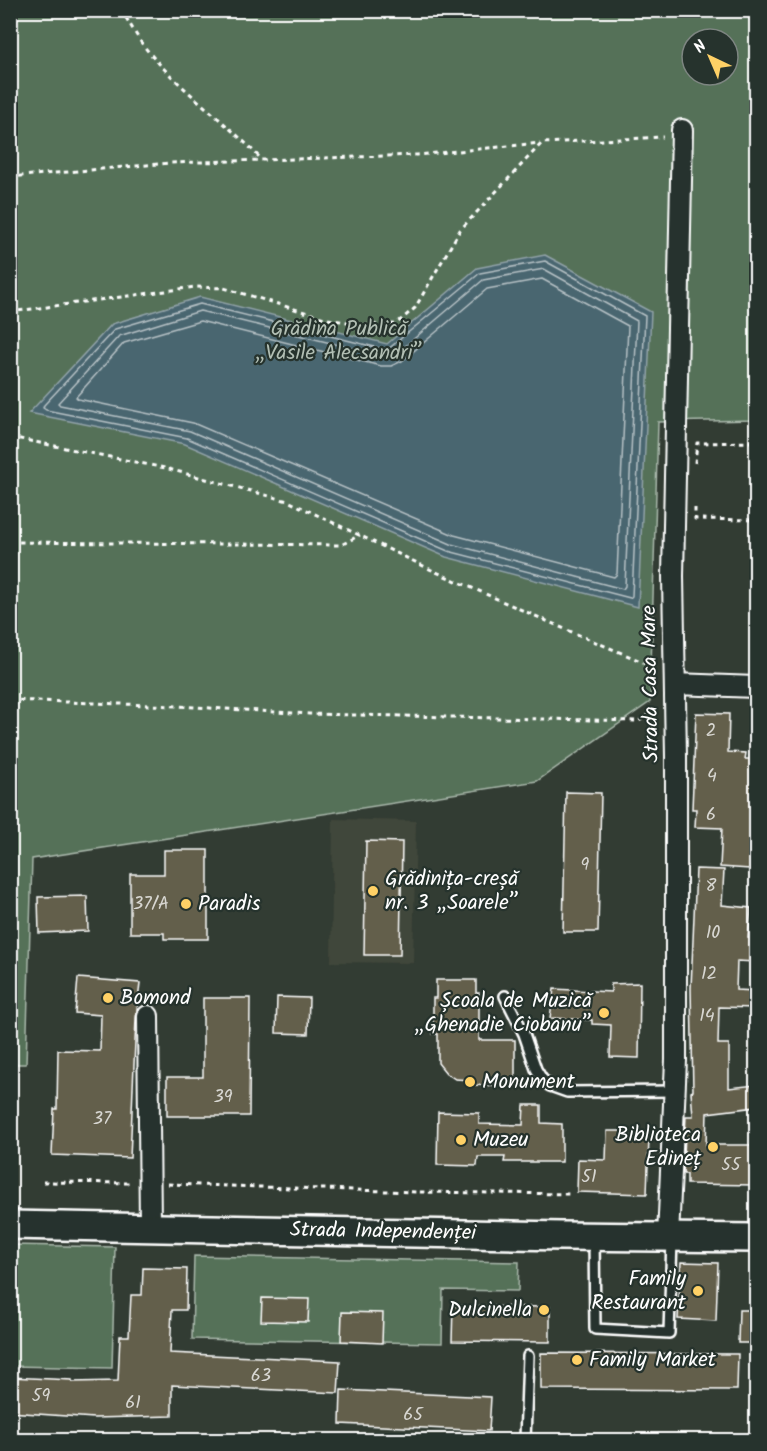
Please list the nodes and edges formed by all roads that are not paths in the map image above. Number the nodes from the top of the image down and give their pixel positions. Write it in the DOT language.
graph roads {
  1 [pos="682,133"];
  2 [pos="675,685"];
  3 [pos="756,687"];
  4 [pos="505,996"];
  5 [pos="148,1016"];
  6 [pos="675,1090"];
  7 [pos="10,1225"];
  8 [pos="150,1227"];
  9 [pos="594,1236"];
  10 [pos="670,1237"];
  11 [pos="756,1238"];
  12 [pos="528,1356"];
  13 [pos="525,1440"];
  1 -- 2 [label="street, Strada Casa Mare"];
  2 -- 3 [label="street"];
  2 -- 6 [label="street, Strada Casa Mare"];
  4 -- 6 [label="lane"];
  5 -- 8 [label="street"];
  6 -- 10 [label="street, Strada Casa Mare"];
  7 -- 8 [label="main road, Strada Independenței"];
  8 -- 9 [label="main road, Strada Independenței"];
  9 -- 10 [label="main road, Strada Independenței"];
  9 -- 10 [label="lane"];
  10 -- 11 [label="main road, Strada Independenței"];
  12 -- 13 [label="lane"];
}
